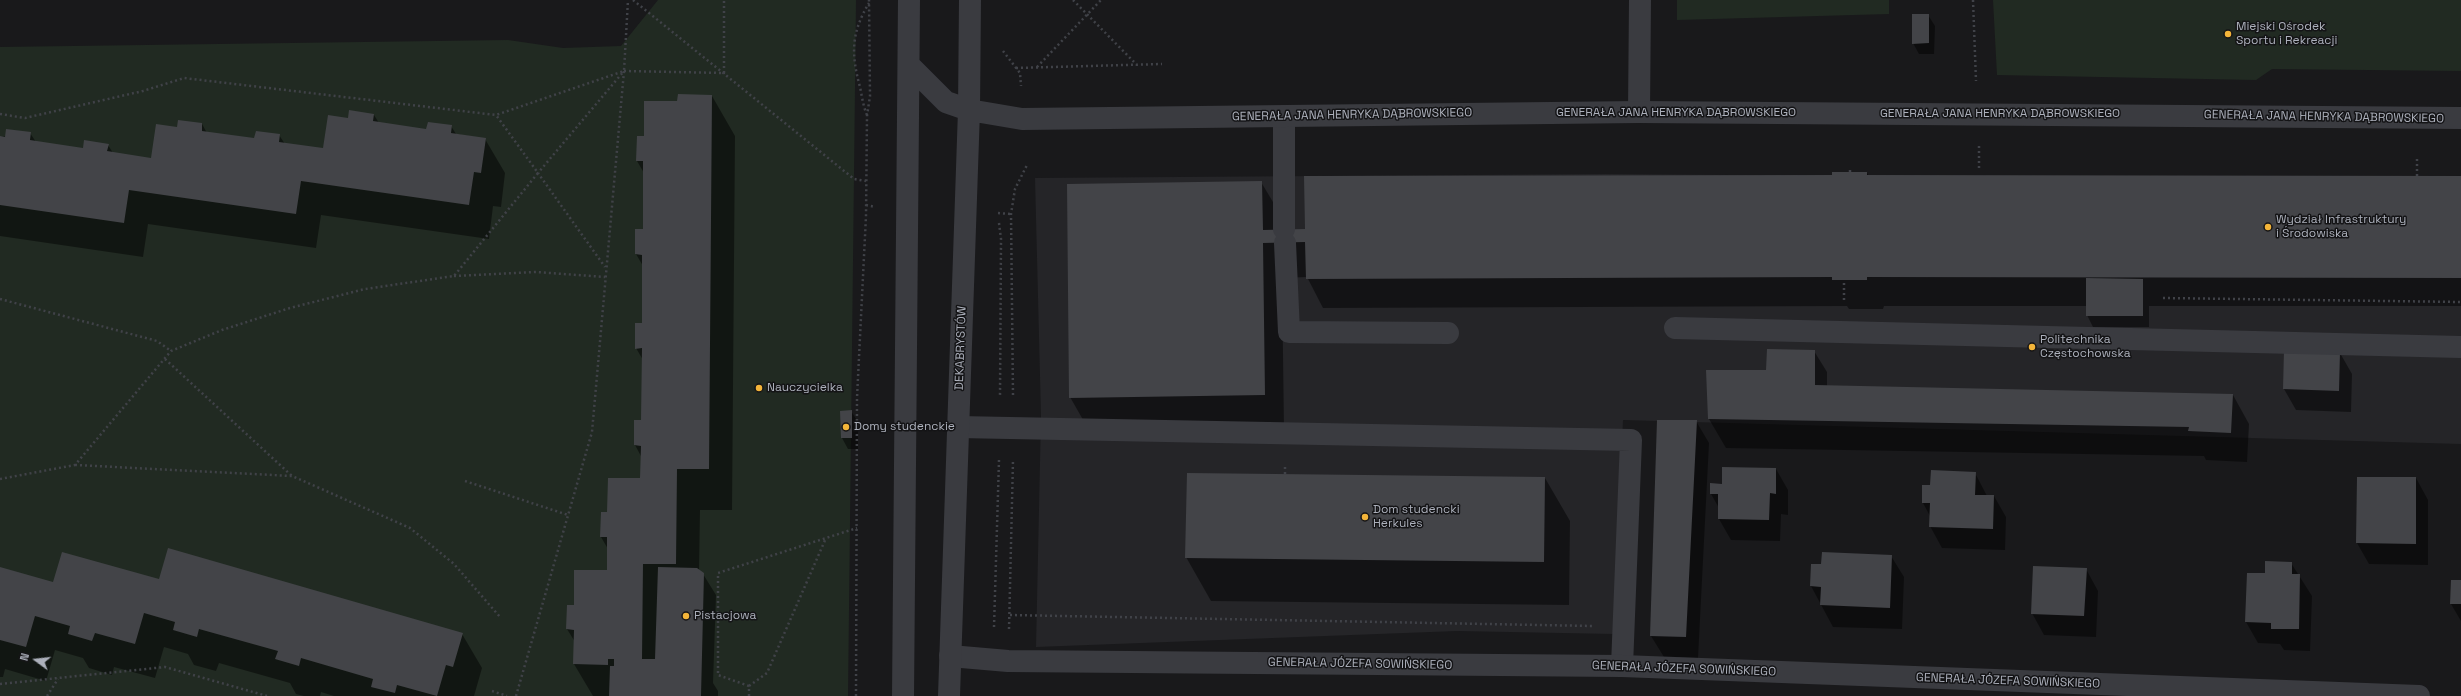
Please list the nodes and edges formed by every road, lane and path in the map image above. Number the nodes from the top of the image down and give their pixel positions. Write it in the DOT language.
graph roads {
  1 [pos="628,0"];
  2 [pos="634,0"];
  3 [pos="724,0"];
  4 [pos="909,0"];
  5 [pos="970,0"];
  6 [pos="1073,0"];
  7 [pos="1101,0"];
  8 [pos="1640,0"];
  9 [pos="869,1"];
  10 [pos="1087,14"];
  11 [pos="1001,49"];
  12 [pos="1162,64"];
  13 [pos="909,65"];
  14 [pos="1137,65"];
  15 [pos="1036,67"];
  16 [pos="1016,68"];
  17 [pos="624,71"];
  18 [pos="724,73"];
  19 [pos="1021,87"];
  20 [pos="969,110"];
  21 [pos="1639,112"];
  22 [pos="0,114"];
  23 [pos="496,115"];
  24 [pos="867,116"];
  25 [pos="1284,116"];
  26 [pos="2461,118"];
  27 [pos="2417,159"];
  28 [pos="1026,165"];
  29 [pos="1850,167"];
  30 [pos="1850,172"];
  31 [pos="538,173"];
  32 [pos="2417,176"];
  33 [pos="866,181"];
  34 [pos="992,213"];
  35 [pos="605,267"];
  36 [pos="454,276"];
  37 [pos="605,277"];
  38 [pos="0,298"];
  39 [pos="2162,298"];
  40 [pos="2461,302"];
  41 [pos="1675,328"];
  42 [pos="1448,333"];
  43 [pos="2461,346"];
  44 [pos="171,351"];
  45 [pos="165,359"];
  46 [pos="958,427"];
  47 [pos="75,465"];
  48 [pos="292,476"];
  49 [pos="0,479"];
  50 [pos="465,481"];
  51 [pos="568,515"];
  52 [pos="857,528"];
  53 [pos="826,538"];
  54 [pos="1010,615"];
  55 [pos="500,617"];
  56 [pos="1624,627"];
  57 [pos="950,656"];
  58 [pos="1622,666"];
  59 [pos="58,679"];
  60 [pos="0,684"];
  61 [pos="749,686"];
  62 [pos="492,691"];
  63 [pos="47,696"];
  64 [pos="267,696"];
  65 [pos="507,696"];
  66 [pos="516,696"];
  67 [pos="749,696"];
  68 [pos="856,696"];
  69 [pos="903,696"];
  70 [pos="949,696"];
  71 [pos="2418,696"];
  1 -- 17 [label="path"];
  2 -- 18 [label="path"];
  3 -- 18 [label="path"];
  4 -- 13 [label="street"];
  5 -- 20 [label="street, DEKABRYSTÓW"];
  6 -- 10 [label="path"];
  7 -- 10 [label="path"];
  8 -- 21 [label="street"];
  9 -- 24 [label="path"];
  9 -- 24 [label="path"];
  10 -- 14 [label="path"];
  10 -- 15 [label="path"];
  11 -- 16 [label="path"];
  12 -- 14 [label="path"];
  13 -- 20 [label="street, GENERAŁA JANA HENRYKA DĄBROWSKIEGO"];
  13 -- 69 [label="street"];
  14 -- 15 [label="path"];
  15 -- 16 [label="path"];
  16 -- 19 [label="path"];
  17 -- 18 [label="path"];
  17 -- 23 [label="path"];
  17 -- 31 [label="path"];
  17 -- 35 [label="path"];
  18 -- 33 [label="path"];
  20 -- 25 [label="street, GENERAŁA JANA HENRYKA DĄBROWSKIEGO"];
  20 -- 46 [label="street, DEKABRYSTÓW"];
  21 -- 25 [label="street, GENERAŁA JANA HENRYKA DĄBROWSKIEGO"];
  21 -- 26 [label="street, GENERAŁA JANA HENRYKA DĄBROWSKIEGO"];
  22 -- 23 [label="path"];
  23 -- 31 [label="path"];
  24 -- 33 [label="path"];
  25 -- 42 [label="street"];
  27 -- 32 [label="path"];
  28 -- 34 [label="path"];
  29 -- 30 [label="path"];
  31 -- 35 [label="path"];
  31 -- 36 [label="path"];
  33 -- 52 [label="path"];
  35 -- 37 [label="path"];
  36 -- 37 [label="path"];
  36 -- 44 [label="path"];
  37 -- 51 [label="path"];
  38 -- 44 [label="path"];
  39 -- 40 [label="path"];
  41 -- 43 [label="street"];
  44 -- 45 [label="path"];
  45 -- 47 [label="path"];
  45 -- 48 [label="path"];
  46 -- 56 [label="street"];
  46 -- 57 [label="street, DEKABRYSTÓW"];
  47 -- 48 [label="path"];
  47 -- 49 [label="path"];
  48 -- 55 [label="path"];
  50 -- 51 [label="path"];
  51 -- 66 [label="path"];
  52 -- 53 [label="path"];
  52 -- 68 [label="path"];
  53 -- 61 [label="path"];
  53 -- 61 [label="path"];
  54 -- 56 [label="path"];
  56 -- 58 [label="street"];
  57 -- 58 [label="street, GENERAŁA JÓZEFA SOWIŃSKIEGO"];
  57 -- 70 [label="street, DEKABRYSTÓW"];
  58 -- 71 [label="street, GENERAŁA JÓZEFA SOWIŃSKIEGO"];
  59 -- 60 [label="path"];
  59 -- 63 [label="path"];
  59 -- 64 [label="path"];
  61 -- 67 [label="path"];
  62 -- 65 [label="path"];
}
